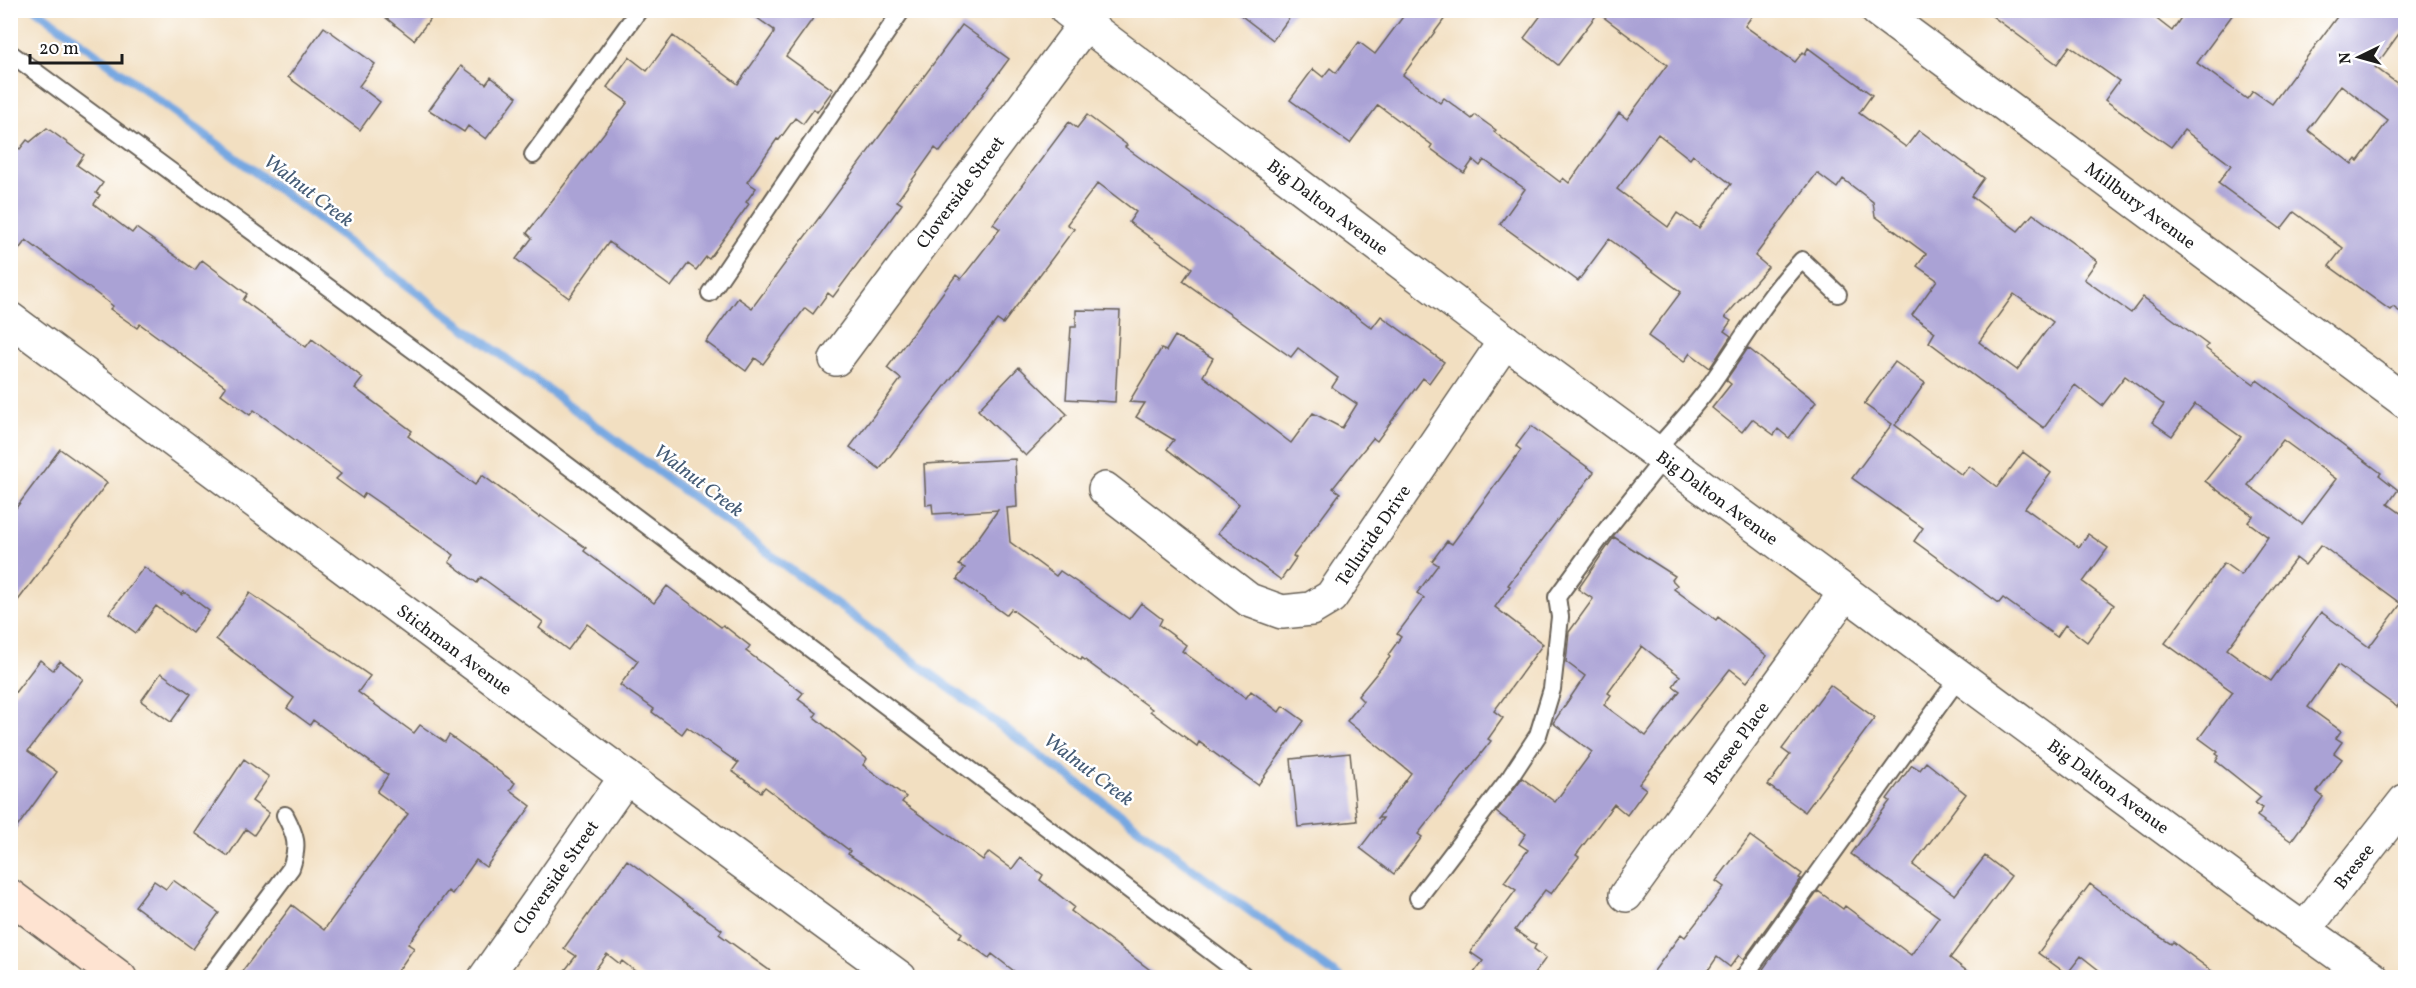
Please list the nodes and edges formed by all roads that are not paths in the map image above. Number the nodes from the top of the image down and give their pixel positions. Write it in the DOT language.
graph roads {
  1 [pos="639,10"];
  2 [pos="902,10"];
  3 [pos="1877,10"];
  4 [pos="1076,17"];
  5 [pos="10,53"];
  6 [pos="533,155"];
  7 [pos="710,293"];
  8 [pos="1838,294"];
  9 [pos="10,319"];
  10 [pos="1505,341"];
  11 [pos="836,359"];
  12 [pos="2406,402"];
  13 [pos="1660,455"];
  14 [pos="1105,489"];
  15 [pos="1846,592"];
  16 [pos="1960,676"];
  17 [pos="626,777"];
  18 [pos="2405,801"];
  19 [pos="285,815"];
  20 [pos="1626,895"];
  21 [pos="10,896"];
  22 [pos="1418,898"];
  23 [pos="2304,930"];
  24 [pos="120,978"];
  25 [pos="210,978"];
  26 [pos="485,978"];
  27 [pos="900,978"];
  28 [pos="1246,978"];
  29 [pos="1743,978"];
  30 [pos="2372,978"];
  1 -- 6 [label="lane"];
  2 -- 7 [label="lane"];
  3 -- 12 [label="street, Millbury Avenue"];
  4 -- 10 [label="street, Big Dalton Avenue"];
  4 -- 11 [label="street, Cloverside Street"];
  5 -- 28 [label="lane"];
  8 -- 13 [label="lane"];
  9 -- 17 [label="street, Stichman Avenue"];
  10 -- 13 [label="street, Big Dalton Avenue"];
  10 -- 14 [label="street, Telluride Drive"];
  13 -- 15 [label="street, Big Dalton Avenue"];
  13 -- 22 [label="lane"];
  15 -- 16 [label="street, Big Dalton Avenue"];
  15 -- 20 [label="street, Bresee Place"];
  16 -- 23 [label="street, Big Dalton Avenue"];
  16 -- 29 [label="lane"];
  17 -- 26 [label="street, Cloverside Street"];
  17 -- 27 [label="street, Stichman Avenue"];
  18 -- 23 [label="street, Bresee"];
  19 -- 25 [label="lane"];
  21 -- 24 [label="street"];
  23 -- 30 [label="street, Big Dalton Avenue"];
}
